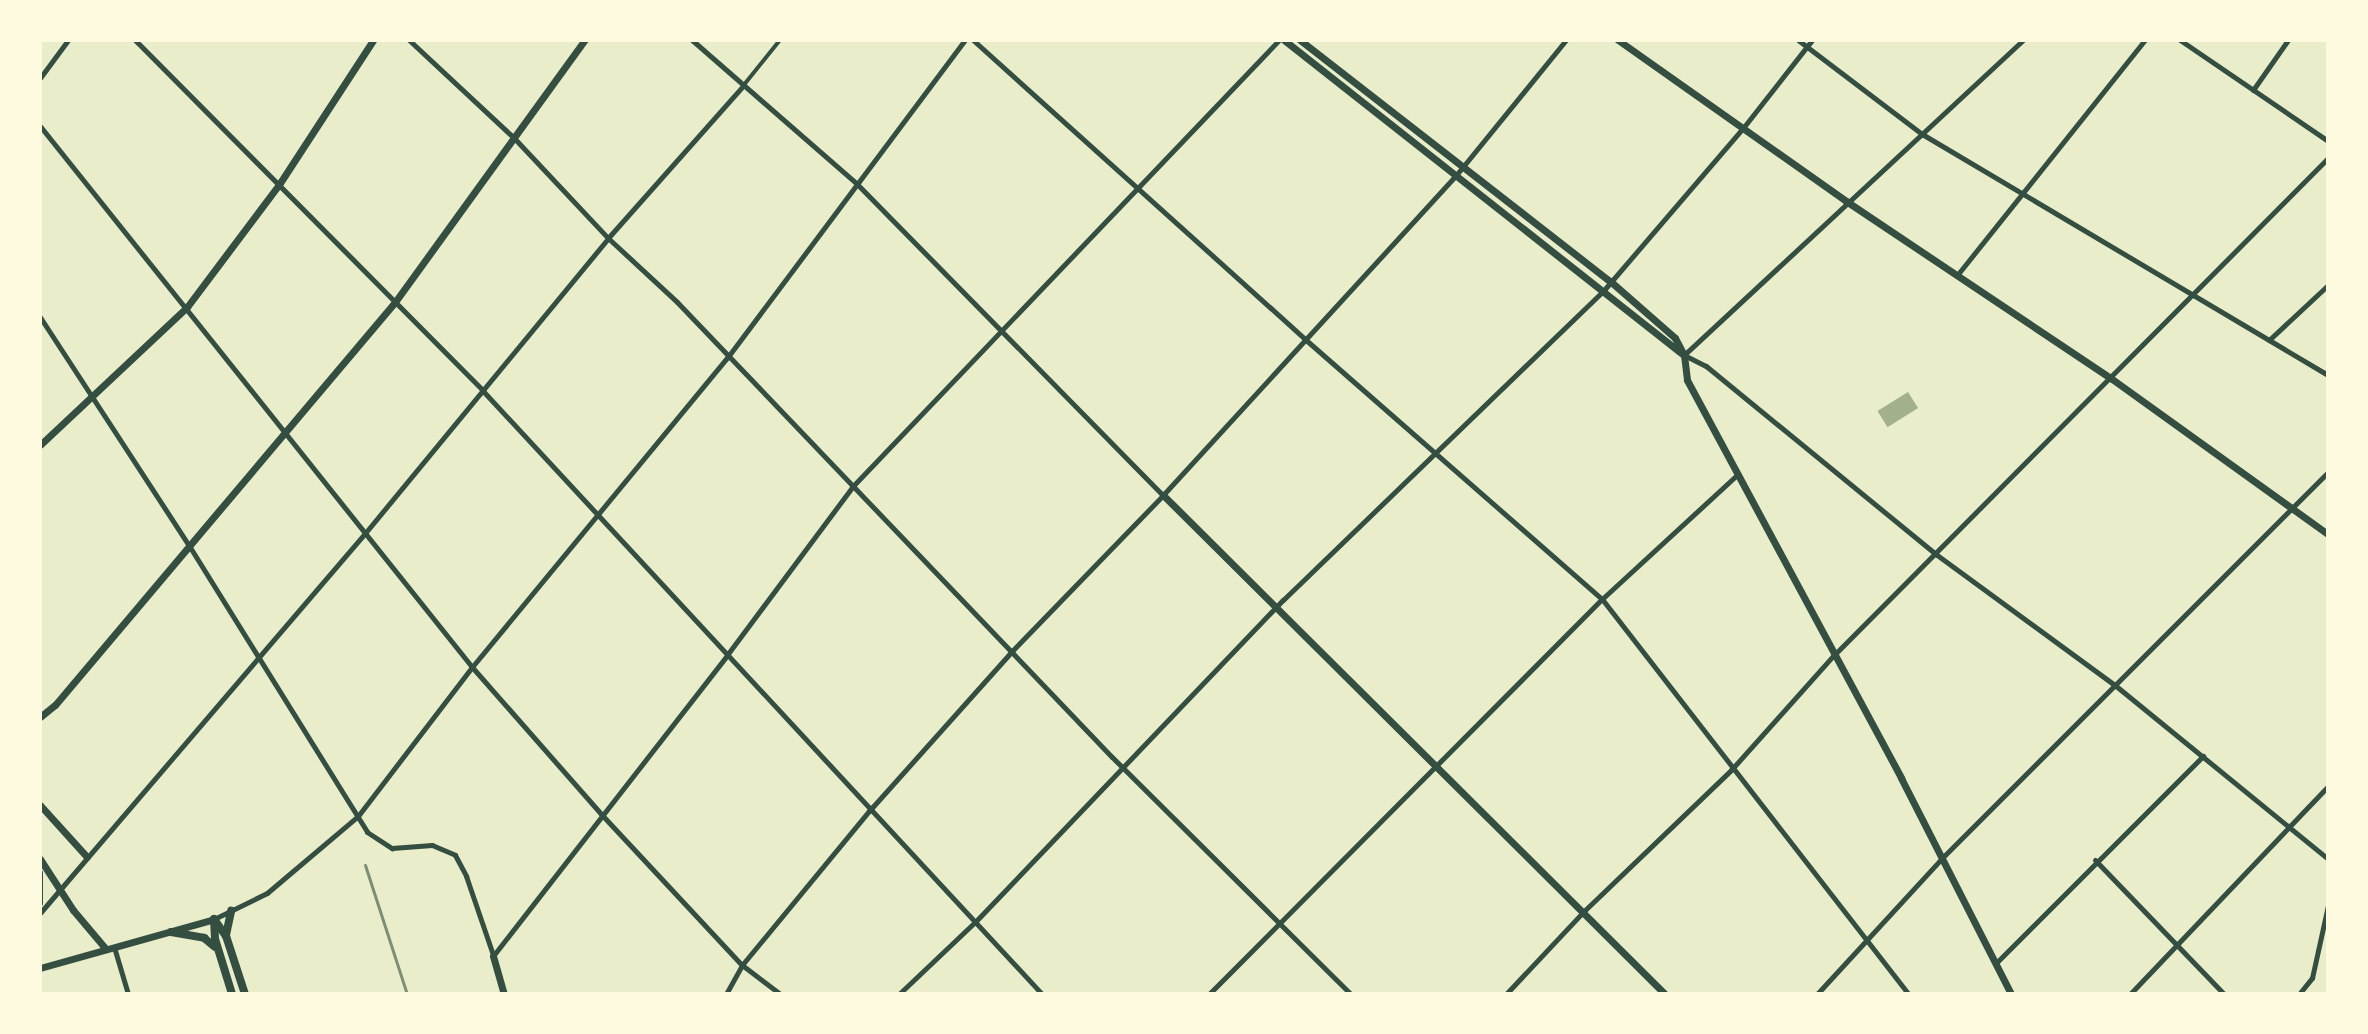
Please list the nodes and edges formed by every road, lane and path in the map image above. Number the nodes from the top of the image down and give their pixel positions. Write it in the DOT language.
graph roads {
  1 [pos="68,40"];
  2 [pos="135,40"];
  3 [pos="373,40"];
  4 [pos="409,40"];
  5 [pos="585,40"];
  6 [pos="692,40"];
  7 [pos="780,40"];
  8 [pos="965,40"];
  9 [pos="973,40"];
  10 [pos="1281,40"];
  11 [pos="1300,40"];
  12 [pos="1566,40"];
  13 [pos="1618,40"];
  14 [pos="1798,40"];
  15 [pos="1812,40"];
  16 [pos="2023,40"];
  17 [pos="2145,40"];
  18 [pos="2180,40"];
  19 [pos="2288,40"];
  20 [pos="1807,46"];
  21 [pos="40,78"];
  22 [pos="743,86"];
  23 [pos="2253,90"];
  24 [pos="40,126"];
  25 [pos="1743,128"];
  26 [pos="1922,134"];
  27 [pos="515,139"];
  28 [pos="2328,141"];
  29 [pos="2328,158"];
  30 [pos="1461,166"];
  31 [pos="1457,174"];
  32 [pos="857,184"];
  33 [pos="278,186"];
  34 [pos="1138,186"];
  35 [pos="2021,193"];
  36 [pos="1846,201"];
  37 [pos="608,238"];
  38 [pos="1958,274"];
  39 [pos="1610,281"];
  40 [pos="2328,285"];
  41 [pos="1604,290"];
  42 [pos="2191,295"];
  43 [pos="395,302"];
  44 [pos="187,307"];
  45 [pos="40,317"];
  46 [pos="1002,331"];
  47 [pos="1306,340"];
  48 [pos="2269,340"];
  49 [pos="1684,355"];
  50 [pos="727,358"];
  51 [pos="2328,375"];
  52 [pos="2112,379"];
  53 [pos="483,391"];
  54 [pos="92,396"];
  55 [pos="285,430"];
  56 [pos="40,445"];
  57 [pos="1434,453"];
  58 [pos="2328,472"];
  59 [pos="1738,474"];
  60 [pos="852,487"];
  61 [pos="1163,495"];
  62 [pos="2292,509"];
  63 [pos="598,517"];
  64 [pos="366,532"];
  65 [pos="2328,534"];
  66 [pos="188,544"];
  67 [pos="1937,555"];
  68 [pos="1602,599"];
  69 [pos="1276,609"];
  70 [pos="1012,651"];
  71 [pos="727,655"];
  72 [pos="1834,655"];
  73 [pos="259,656"];
  74 [pos="472,667"];
  75 [pos="2116,686"];
  76 [pos="40,717"];
  77 [pos="2203,756"];
  78 [pos="1436,765"];
  79 [pos="1122,767"];
  80 [pos="1731,770"];
  81 [pos="2328,786"];
  82 [pos="40,805"];
  83 [pos="869,811"];
  84 [pos="602,815"];
  85 [pos="358,816"];
  86 [pos="2291,828"];
  87 [pos="87,857"];
  88 [pos="1942,858"];
  89 [pos="40,859"];
  90 [pos="2328,859"];
  91 [pos="2095,860"];
  92 [pos="40,872"];
  93 [pos="59,891"];
  94 [pos="40,903"];
  95 [pos="2328,905"];
  96 [pos="231,911"];
  97 [pos="1583,912"];
  98 [pos="40,913"];
  99 [pos="214,919"];
  100 [pos="975,922"];
  101 [pos="1280,923"];
  102 [pos="171,932"];
  103 [pos="226,936"];
  104 [pos="1866,944"];
  105 [pos="2178,945"];
  106 [pos="110,948"];
  107 [pos="218,951"];
  108 [pos="493,956"];
  109 [pos="1995,964"];
  110 [pos="742,965"];
  111 [pos="40,968"];
  112 [pos="128,994"];
  113 [pos="232,994"];
  114 [pos="245,994"];
  115 [pos="504,994"];
  116 [pos="726,994"];
  117 [pos="780,994"];
  118 [pos="899,994"];
  119 [pos="1042,994"];
  120 [pos="1209,994"];
  121 [pos="1351,994"];
  122 [pos="1506,994"];
  123 [pos="1665,994"];
  124 [pos="1817,994"];
  125 [pos="1908,994"];
  126 [pos="2011,994"];
  127 [pos="2130,994"];
  128 [pos="2224,994"];
  129 [pos="2299,994"];
  1 -- 21 [label="street"];
  2 -- 33 [label="street"];
  3 -- 33 [label="street"];
  4 -- 27 [label="street"];
  5 -- 27 [label="street"];
  6 -- 22 [label="street"];
  7 -- 22 [label="street"];
  8 -- 32 [label="street"];
  9 -- 34 [label="street"];
  10 -- 31 [label="street"];
  10 -- 34 [label="street"];
  11 -- 30 [label="street"];
  12 -- 30 [label="street"];
  13 -- 25 [label="street"];
  14 -- 20 [label="street"];
  15 -- 20 [label="street"];
  16 -- 26 [label="street"];
  17 -- 35 [label="street"];
  18 -- 23 [label="street"];
  19 -- 23 [label="street"];
  20 -- 25 [label="street"];
  20 -- 26 [label="street"];
  22 -- 32 [label="street"];
  22 -- 37 [label="street"];
  23 -- 28 [label="street"];
  24 -- 44 [label="street"];
  25 -- 36 [label="street"];
  25 -- 39 [label="street"];
  26 -- 35 [label="street"];
  26 -- 36 [label="street"];
  27 -- 37 [label="street"];
  27 -- 43 [label="street"];
  29 -- 42 [label="street"];
  30 -- 31 [label="street"];
  30 -- 39 [label="street"];
  31 -- 41 [label="street"];
  31 -- 47 [label="street"];
  32 -- 46 [label="street"];
  32 -- 50 [label="street"];
  33 -- 43 [label="street"];
  33 -- 44 [label="street"];
  34 -- 46 [label="street"];
  34 -- 47 [label="street"];
  35 -- 38 [label="street"];
  35 -- 42 [label="street"];
  36 -- 38 [label="street"];
  36 -- 49 [label="street"];
  37 -- 50 [label="street"];
  37 -- 53 [label="street"];
  38 -- 52 [label="street"];
  39 -- 41 [label="street"];
  39 -- 49 [label="street"];
  40 -- 48 [label="street"];
  41 -- 49 [label="street"];
  41 -- 57 [label="street"];
  42 -- 48 [label="street"];
  42 -- 52 [label="street"];
  43 -- 53 [label="street"];
  43 -- 55 [label="street"];
  44 -- 54 [label="street"];
  44 -- 55 [label="street"];
  45 -- 54 [label="street"];
  46 -- 60 [label="street"];
  46 -- 61 [label="street"];
  47 -- 57 [label="street"];
  47 -- 61 [label="street"];
  48 -- 51 [label="street"];
  49 -- 59 [label="street"];
  49 -- 67 [label="street"];
  50 -- 60 [label="street"];
  50 -- 63 [label="street"];
  52 -- 62 [label="street"];
  52 -- 67 [label="street"];
  53 -- 63 [label="street"];
  53 -- 64 [label="street"];
  54 -- 56 [label="street"];
  54 -- 66 [label="street"];
  55 -- 64 [label="street"];
  55 -- 66 [label="street"];
  57 -- 68 [label="street"];
  57 -- 69 [label="street"];
  58 -- 62 [label="street"];
  59 -- 68 [label="street"];
  59 -- 72 [label="street"];
  60 -- 70 [label="street"];
  60 -- 71 [label="street"];
  61 -- 69 [label="street"];
  61 -- 70 [label="street"];
  62 -- 65 [label="street"];
  62 -- 75 [label="street"];
  63 -- 71 [label="street"];
  63 -- 74 [label="street"];
  64 -- 73 [label="street"];
  64 -- 74 [label="street"];
  66 -- 73 [label="street"];
  66 -- 76 [label="street"];
  67 -- 72 [label="street"];
  67 -- 75 [label="street"];
  68 -- 78 [label="street"];
  68 -- 80 [label="street"];
  69 -- 78 [label="street"];
  69 -- 79 [label="street"];
  70 -- 79 [label="street"];
  70 -- 83 [label="street"];
  71 -- 83 [label="street"];
  71 -- 84 [label="street"];
  72 -- 80 [label="street"];
  72 -- 88 [label="street"];
  73 -- 85 [label="street"];
  73 -- 87 [label="street"];
  74 -- 84 [label="street"];
  74 -- 85 [label="street"];
  75 -- 77 [label="street"];
  75 -- 88 [label="street"];
  77 -- 86 [label="street"];
  77 -- 91 [label="street"];
  78 -- 97 [label="street"];
  78 -- 101 [label="street"];
  79 -- 100 [label="street"];
  79 -- 101 [label="street"];
  80 -- 97 [label="street"];
  80 -- 104 [label="street"];
  81 -- 86 [label="street"];
  82 -- 87 [label="street"];
  83 -- 100 [label="street"];
  83 -- 110 [label="street"];
  84 -- 108 [label="street"];
  84 -- 110 [label="street"];
  85 -- 96 [label="street"];
  85 -- 108 [label="street"];
  86 -- 90 [label="street"];
  86 -- 105 [label="street"];
  87 -- 93 [label="street"];
  88 -- 104 [label="street"];
  88 -- 109 [label="street"];
  89 -- 93 [label="street"];
  91 -- 105 [label="street"];
  91 -- 109 [label="street"];
  92 -- 94 [label="street"];
  93 -- 98 [label="street"];
  93 -- 106 [label="street"];
  95 -- 129 [label="street"];
  96 -- 99 [label="street"];
  96 -- 103 [label="main road"];
  97 -- 122 [label="street"];
  97 -- 123 [label="street"];
  99 -- 102 [label="street"];
  99 -- 103 [label="main road"];
  99 -- 107 [label="main road"];
  100 -- 118 [label="street"];
  100 -- 119 [label="street"];
  101 -- 120 [label="street"];
  101 -- 121 [label="street"];
  102 -- 106 [label="street"];
  102 -- 107 [label="main road"];
  103 -- 114 [label="main road"];
  104 -- 124 [label="street"];
  104 -- 125 [label="street"];
  105 -- 127 [label="street"];
  105 -- 128 [label="street"];
  106 -- 111 [label="street"];
  106 -- 112 [label="street"];
  107 -- 113 [label="main road"];
  108 -- 115 [label="street"];
  109 -- 126 [label="street"];
  110 -- 116 [label="street"];
  110 -- 117 [label="street"];
}
